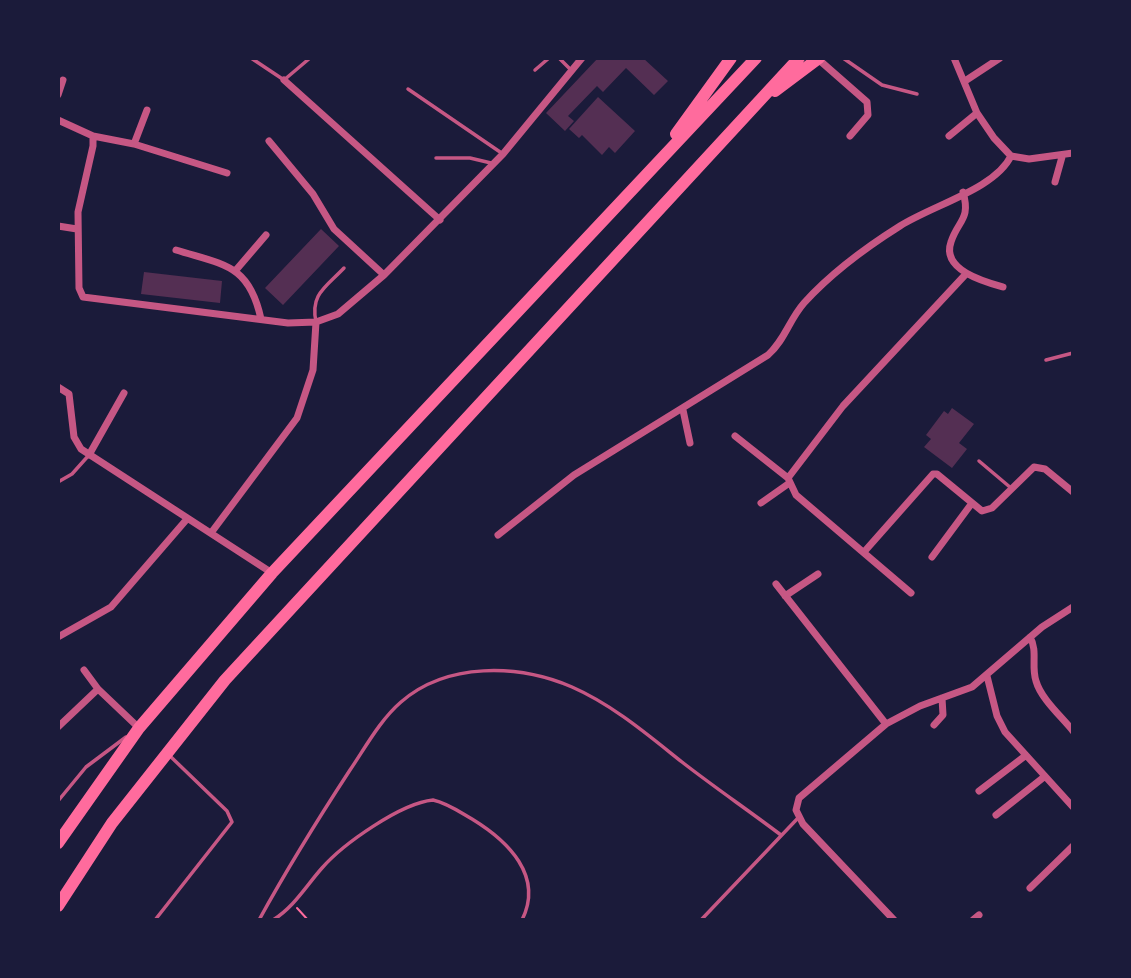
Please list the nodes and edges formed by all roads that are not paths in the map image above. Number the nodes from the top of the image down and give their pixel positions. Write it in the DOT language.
graph roads {
  1 [pos="251,58"];
  2 [pos="310,58"];
  3 [pos="549,58"];
  4 [pos="559,58"];
  5 [pos="582,58"];
  6 [pos="731,58"];
  7 [pos="757,58"];
  8 [pos="799,58"];
  9 [pos="819,58"];
  10 [pos="843,58"];
  11 [pos="954,58"];
  12 [pos="1000,58"];
  13 [pos="535,70"];
  14 [pos="571,70"];
  15 [pos="284,79"];
  16 [pos="63,80"];
  17 [pos="965,81"];
  18 [pos="408,89"];
  19 [pos="917,94"];
  20 [pos="58,95"];
  21 [pos="147,110"];
  22 [pos="747,112"];
  23 [pos="977,113"];
  24 [pos="58,120"];
  25 [pos="93,136"];
  26 [pos="850,136"];
  27 [pos="950,136"];
  28 [pos="269,141"];
  29 [pos="134,144"];
  30 [pos="1073,153"];
  31 [pos="503,154"];
  32 [pos="1012,156"];
  33 [pos="1062,157"];
  34 [pos="436,158"];
  35 [pos="493,164"];
  36 [pos="226,173"];
  37 [pos="645,177"];
  38 [pos="1055,182"];
  39 [pos="963,192"];
  40 [pos="440,220"];
  41 [pos="58,226"];
  42 [pos="76,229"];
  43 [pos="265,235"];
  44 [pos="176,250"];
  45 [pos="344,268"];
  46 [pos="236,270"];
  47 [pos="384,275"];
  48 [pos="965,275"];
  49 [pos="1003,287"];
  50 [pos="261,319"];
  51 [pos="316,322"];
  52 [pos="1073,353"];
  53 [pos="1046,360"];
  54 [pos="58,387"];
  55 [pos="124,393"];
  56 [pos="683,410"];
  57 [pos="736,436"];
  58 [pos="690,443"];
  59 [pos="89,455"];
  60 [pos="979,461"];
  61 [pos="788,481"];
  62 [pos="58,482"];
  63 [pos="1011,488"];
  64 [pos="1073,492"];
  65 [pos="761,503"];
  66 [pos="972,503"];
  67 [pos="187,519"];
  68 [pos="211,533"];
  69 [pos="498,535"];
  70 [pos="864,552"];
  71 [pos="932,557"];
  72 [pos="272,573"];
  73 [pos="818,574"];
  74 [pos="775,584"];
  75 [pos="911,593"];
  76 [pos="785,596"];
  77 [pos="1073,607"];
  78 [pos="58,637"];
  79 [pos="1030,637"];
  80 [pos="84,670"];
  81 [pos="987,676"];
  82 [pos="98,689"];
  83 [pos="942,698"];
  84 [pos="886,724"];
  85 [pos="934,725"];
  86 [pos="58,727"];
  87 [pos="139,728"];
  88 [pos="1073,732"];
  89 [pos="166,752"];
  90 [pos="1026,756"];
  91 [pos="1044,776"];
  92 [pos="979,790"];
  93 [pos="58,801"];
  94 [pos="1073,807"];
  95 [pos="996,815"];
  96 [pos="798,818"];
  97 [pos="781,835"];
  98 [pos="58,843"];
  99 [pos="1073,846"];
  100 [pos="1030,888"];
  101 [pos="58,906"];
  102 [pos="155,920"];
  103 [pos="259,920"];
  104 [pos="273,920"];
  105 [pos="522,920"];
  106 [pos="701,920"];
  107 [pos="894,920"];
  1 -- 15 [label="lane"];
  2 -- 15 [label="lane"];
  3 -- 13 [label="lane"];
  4 -- 14 [label="lane"];
  5 -- 14 [label="street"];
  6 -- 37 [label="highway"];
  7 -- 37 [label="highway"];
  8 -- 22 [label="highway"];
  9 -- 22 [label="highway"];
  9 -- 26 [label="street"];
  10 -- 19 [label="lane"];
  11 -- 17 [label="street"];
  12 -- 17 [label="street"];
  14 -- 31 [label="street"];
  15 -- 40 [label="street"];
  16 -- 20 [label="street"];
  17 -- 23 [label="street"];
  18 -- 31 [label="lane"];
  21 -- 29 [label="street"];
  22 -- 89 [label="highway"];
  23 -- 27 [label="street"];
  23 -- 32 [label="street"];
  24 -- 25 [label="street"];
  25 -- 29 [label="street"];
  25 -- 42 [label="street"];
  28 -- 47 [label="street"];
  29 -- 36 [label="street"];
  30 -- 33 [label="street"];
  31 -- 35 [label="street"];
  32 -- 33 [label="street"];
  32 -- 39 [label="street"];
  33 -- 38 [label="street"];
  34 -- 35 [label="lane"];
  35 -- 40 [label="street"];
  37 -- 72 [label="highway"];
  39 -- 48 [label="street"];
  39 -- 56 [label="street"];
  40 -- 47 [label="street"];
  41 -- 42 [label="street"];
  42 -- 50 [label="street"];
  43 -- 46 [label="street"];
  44 -- 46 [label="street"];
  45 -- 51 [label="lane"];
  46 -- 50 [label="street"];
  47 -- 51 [label="street"];
  48 -- 49 [label="street"];
  48 -- 61 [label="street"];
  50 -- 51 [label="street"];
  51 -- 68 [label="street"];
  52 -- 53 [label="lane"];
  54 -- 59 [label="street"];
  55 -- 59 [label="street"];
  56 -- 58 [label="street"];
  56 -- 69 [label="street"];
  57 -- 61 [label="street"];
  59 -- 62 [label="lane"];
  59 -- 67 [label="street"];
  60 -- 63 [label="lane"];
  61 -- 65 [label="street"];
  61 -- 70 [label="street"];
  63 -- 64 [label="street"];
  63 -- 66 [label="street"];
  66 -- 70 [label="street"];
  66 -- 71 [label="street"];
  67 -- 68 [label="street"];
  67 -- 78 [label="street"];
  68 -- 72 [label="street"];
  70 -- 75 [label="street"];
  72 -- 87 [label="highway"];
  73 -- 76 [label="street"];
  74 -- 76 [label="street"];
  76 -- 84 [label="street"];
  77 -- 79 [label="street"];
  79 -- 81 [label="street"];
  79 -- 88 [label="street"];
  80 -- 82 [label="street"];
  81 -- 83 [label="street"];
  81 -- 90 [label="street"];
  82 -- 86 [label="street"];
  82 -- 87 [label="street"];
  83 -- 84 [label="street"];
  83 -- 85 [label="street"];
  84 -- 96 [label="street"];
  87 -- 93 [label="lane"];
  87 -- 98 [label="highway"];
  89 -- 101 [label="highway"];
  89 -- 102 [label="lane"];
  90 -- 91 [label="street"];
  90 -- 92 [label="street"];
  91 -- 94 [label="street"];
  91 -- 95 [label="street"];
  96 -- 97 [label="lane"];
  96 -- 107 [label="street"];
  97 -- 103 [label="lane"];
  97 -- 106 [label="lane"];
  99 -- 100 [label="street"];
  104 -- 105 [label="lane"];
}
